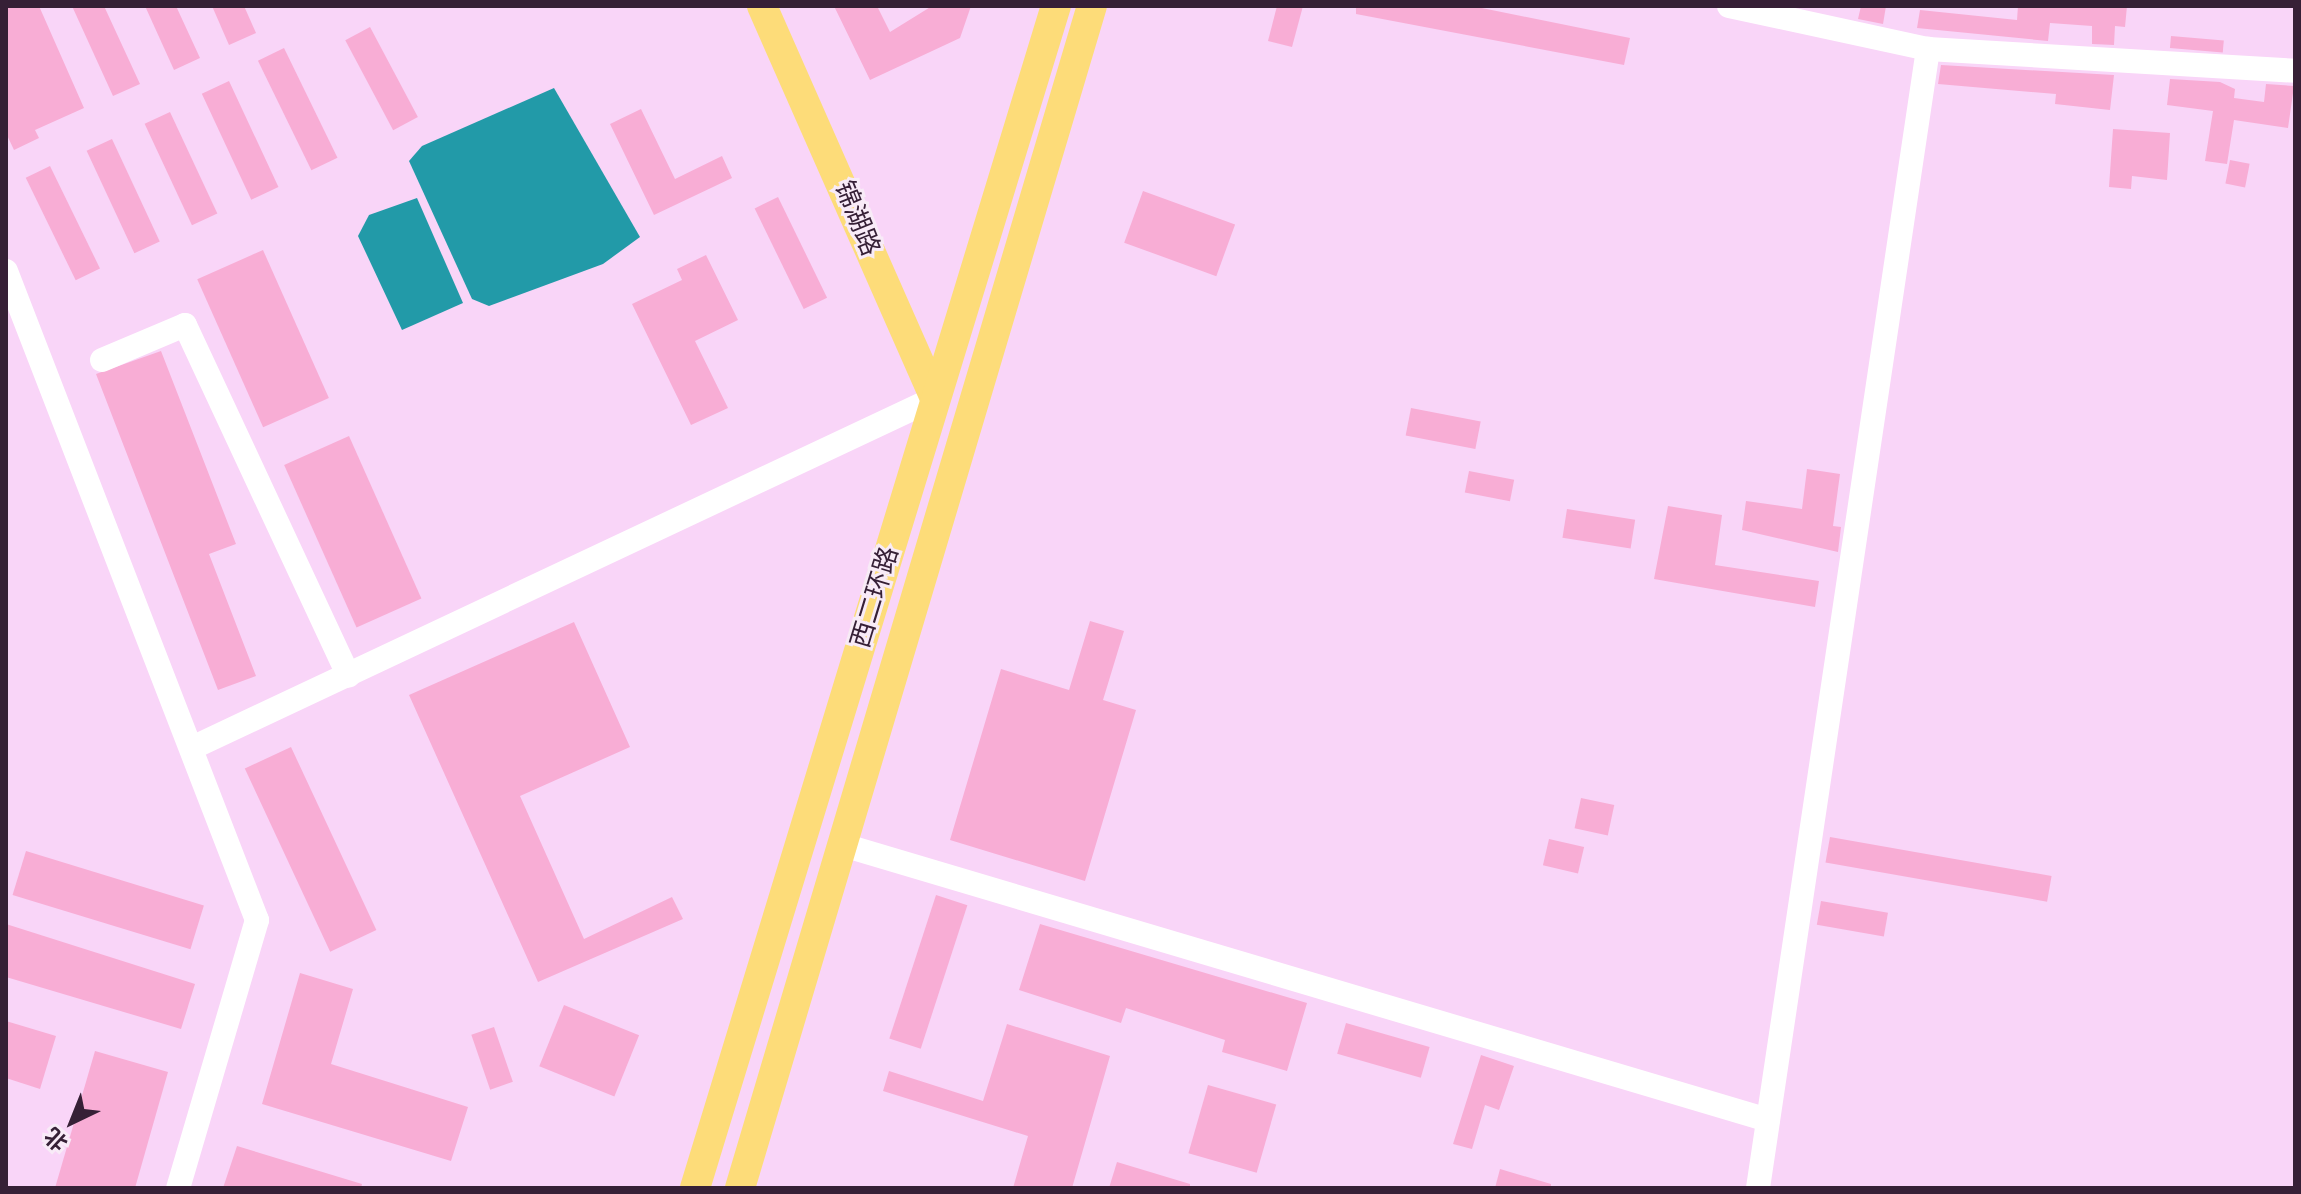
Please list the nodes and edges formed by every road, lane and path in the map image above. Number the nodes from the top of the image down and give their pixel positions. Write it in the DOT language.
graph roads {
  1 [pos="762,6"];
  2 [pos="1056,6"];
  3 [pos="1092,6"];
  4 [pos="1729,6"];
  5 [pos="1928,49"];
  6 [pos="2295,71"];
  7 [pos="6,271"];
  8 [pos="102,360"];
  9 [pos="935,398"];
  10 [pos="970,408"];
  11 [pos="349,676"];
  12 [pos="194,747"];
  13 [pos="801,836"];
  14 [pos="843,845"];
  15 [pos="1768,1120"];
  16 [pos="178,1188"];
  17 [pos="695,1188"];
  18 [pos="740,1188"];
  19 [pos="1758,1188"];
  1 -- 9 [label="main road, 锦湖路"];
  2 -- 9 [label="main road, 西二环路"];
  3 -- 10 [label="main road, 西二环路"];
  4 -- 5 [label="street"];
  5 -- 6 [label="street"];
  5 -- 15 [label="street"];
  7 -- 12 [label="street"];
  8 -- 11 [label="street"];
  9 -- 10 [label="main road"];
  9 -- 11 [label="street"];
  9 -- 13 [label="main road, 西二环路"];
  10 -- 14 [label="main road, 西二环路"];
  11 -- 12 [label="street"];
  12 -- 16 [label="street"];
  13 -- 14 [label="main road"];
  13 -- 17 [label="main road, 西二环路"];
  14 -- 15 [label="street"];
  14 -- 18 [label="main road, 西二环路"];
  15 -- 19 [label="street"];
}
